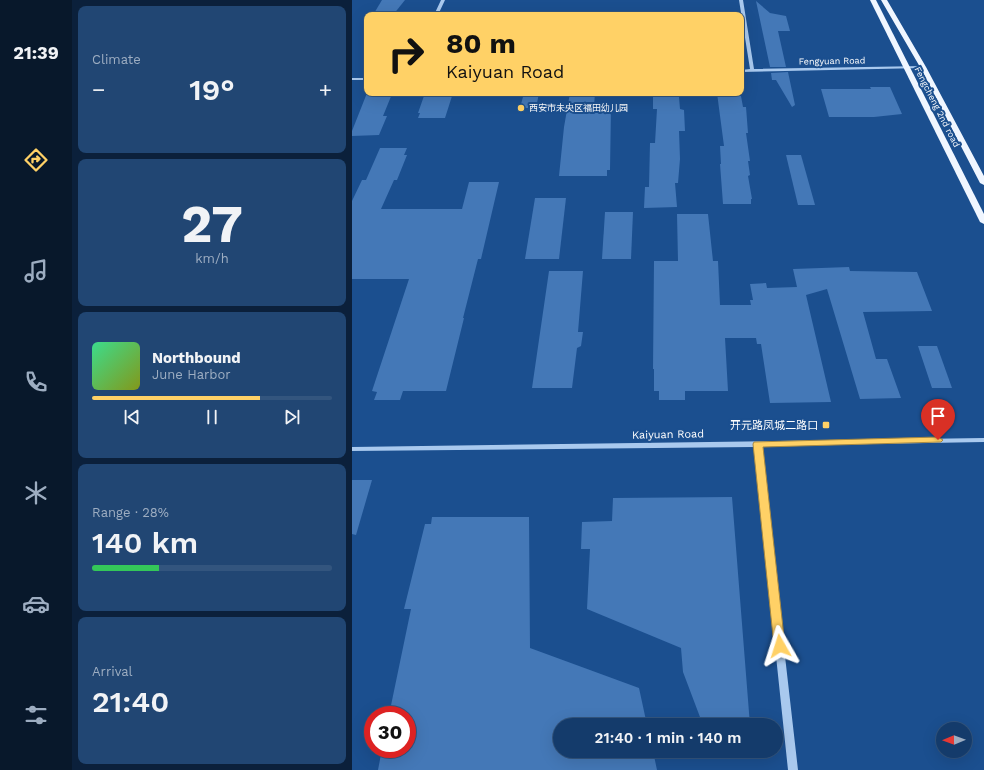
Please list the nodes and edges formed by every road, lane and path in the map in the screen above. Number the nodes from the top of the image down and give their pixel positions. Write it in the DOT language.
graph roads {
  1 [pos="443,0"];
  2 [pos="741,0"];
  3 [pos="873,0"];
  4 [pos="884,0"];
  5 [pos="437,12"];
  6 [pos="743,12"];
  7 [pos="744,19"];
  8 [pos="923,67"];
  9 [pos="907,68"];
  10 [pos="744,71"];
  11 [pos="752,71"];
  12 [pos="364,79"];
  13 [pos="352,80"];
  14 [pos="984,183"];
  15 [pos="984,222"];
  16 [pos="984,440"];
  17 [pos="757,444"];
  18 [pos="352,449"];
  19 [pos="793,770"];
  1 -- 5 [label="street"];
  2 -- 6 [label="street"];
  3 -- 9 [label="main road, Fengcheng 2nd road"];
  4 -- 8 [label="main road, Fengcheng 2nd road"];
  7 -- 11 [label="street"];
  8 -- 9 [label="street, Fengyuan Road"];
  8 -- 14 [label="main road, Fengcheng 2nd road"];
  9 -- 11 [label="street, Fengyuan Road"];
  9 -- 15 [label="main road, Fengcheng 2nd road"];
  10 -- 11 [label="street, Fengyuan Road"];
  12 -- 13 [label="street"];
  16 -- 17 [label="street, Kaiyuan Road"];
  17 -- 18 [label="street, Kaiyuan Road"];
  17 -- 19 [label="street"];
}
